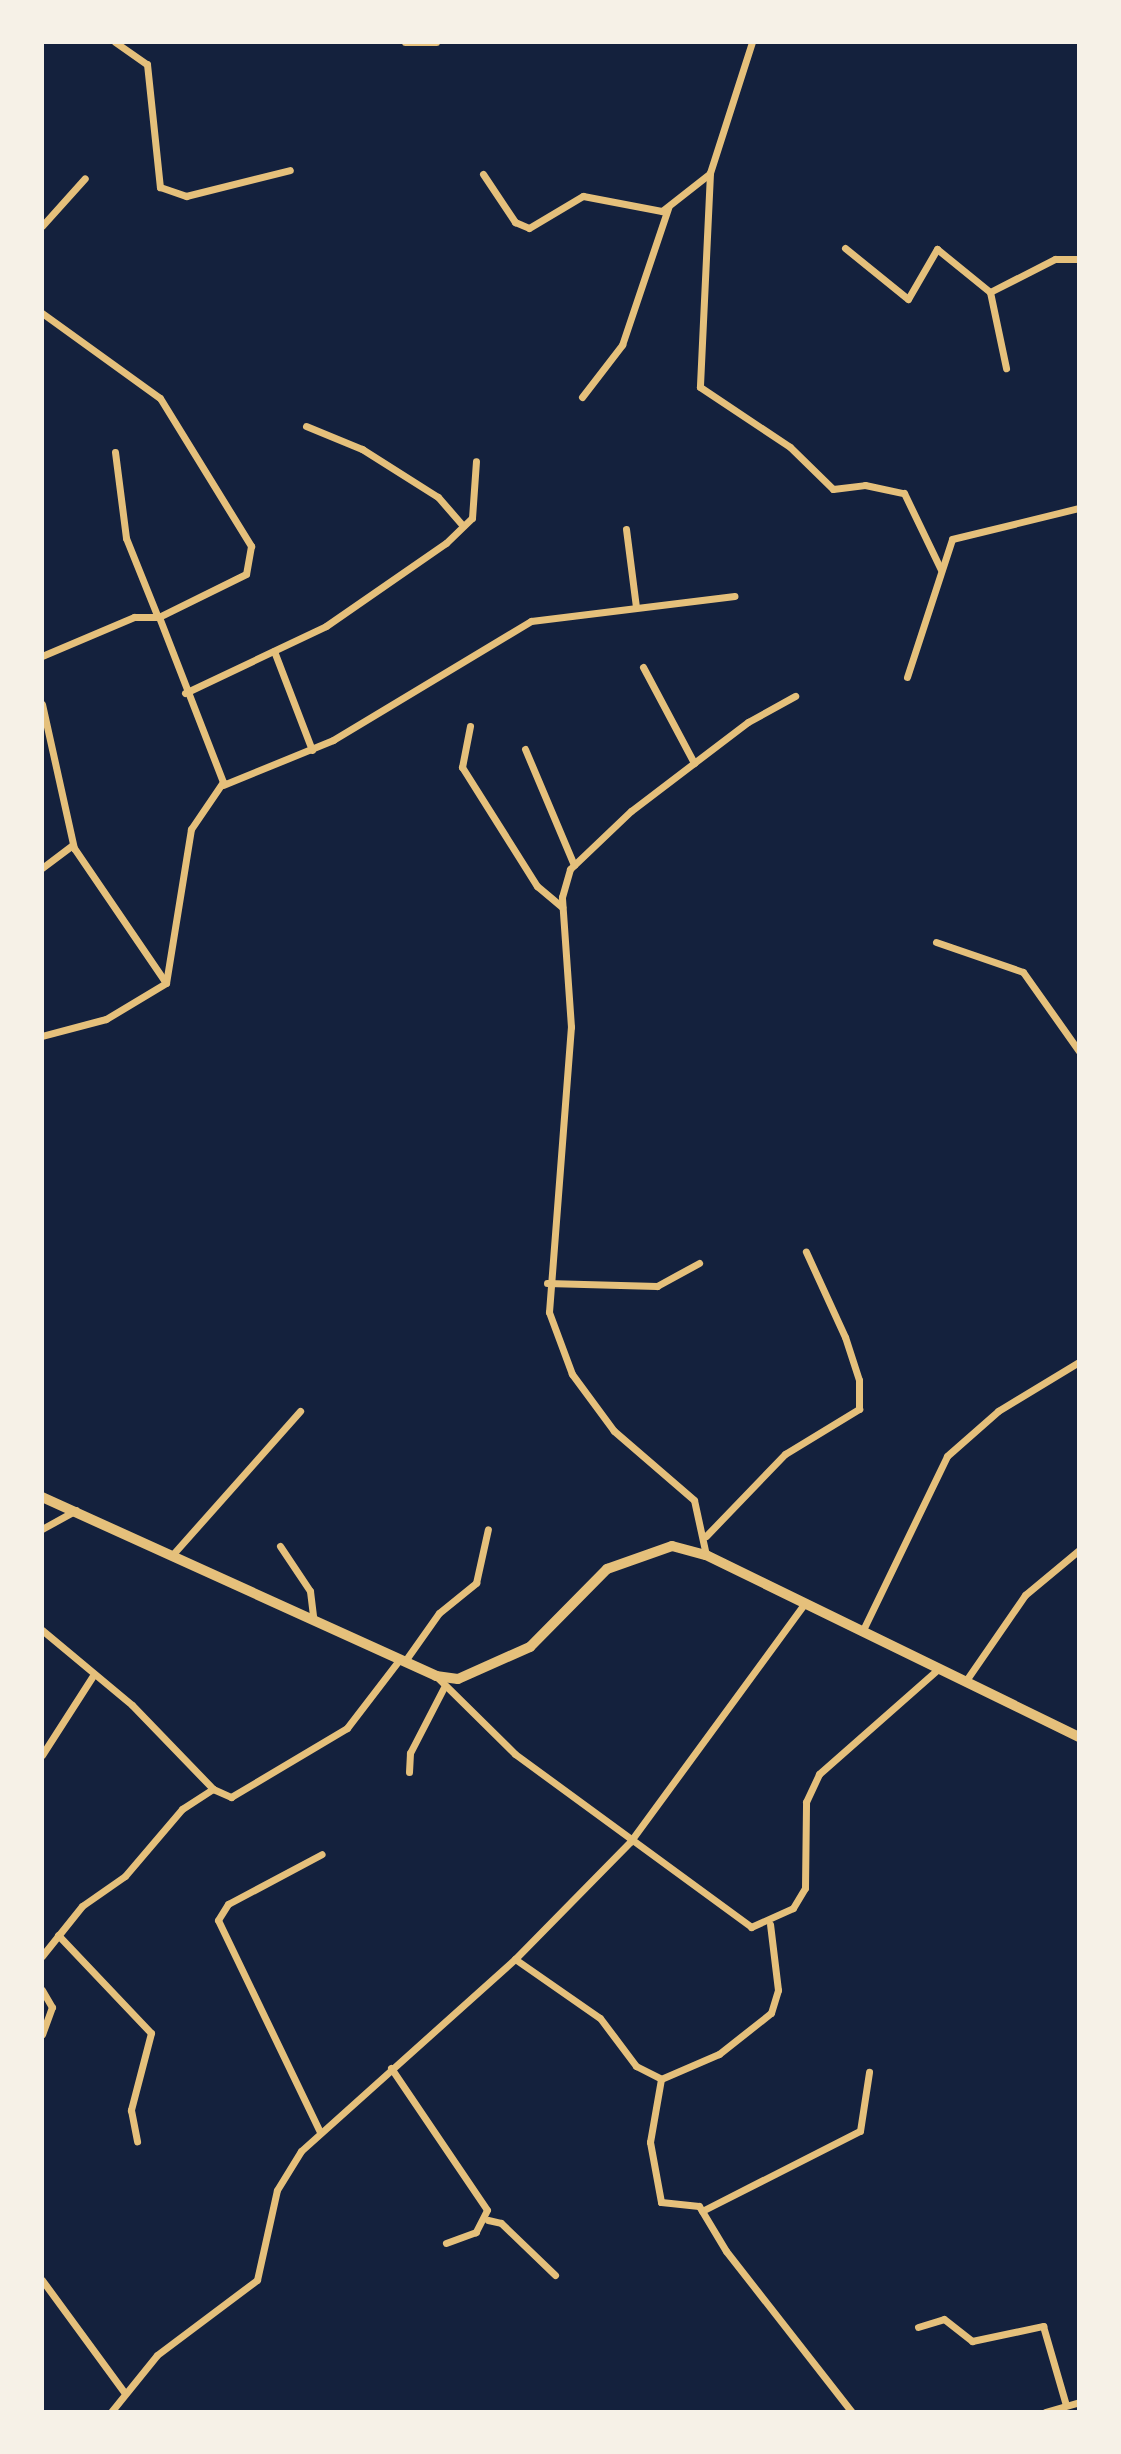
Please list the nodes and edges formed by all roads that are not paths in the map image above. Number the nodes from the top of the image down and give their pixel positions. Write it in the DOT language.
graph roads {
  1 [pos="115,42"];
  2 [pos="405,42"];
  3 [pos="436,42"];
  4 [pos="752,42"];
  5 [pos="290,170"];
  6 [pos="710,173"];
  7 [pos="483,174"];
  8 [pos="85,178"];
  9 [pos="668,208"];
  10 [pos="42,226"];
  11 [pos="845,248"];
  12 [pos="1079,259"];
  13 [pos="990,292"];
  14 [pos="42,313"];
  15 [pos="1006,368"];
  16 [pos="582,397"];
  17 [pos="306,426"];
  18 [pos="115,452"];
  19 [pos="476,461"];
  20 [pos="1079,508"];
  21 [pos="463,526"];
  22 [pos="626,529"];
  23 [pos="941,570"];
  24 [pos="734,596"];
  25 [pos="636,607"];
  26 [pos="158,616"];
  27 [pos="274,651"];
  28 [pos="42,656"];
  29 [pos="643,667"];
  30 [pos="907,677"];
  31 [pos="185,693"];
  32 [pos="795,696"];
  33 [pos="42,704"];
  34 [pos="470,726"];
  35 [pos="525,749"];
  36 [pos="312,750"];
  37 [pos="694,763"];
  38 [pos="223,785"];
  39 [pos="72,845"];
  40 [pos="574,865"];
  41 [pos="42,868"];
  42 [pos="562,907"];
  43 [pos="936,942"];
  44 [pos="166,983"];
  45 [pos="42,1036"];
  46 [pos="1079,1051"];
  47 [pos="806,1252"];
  48 [pos="699,1263"];
  49 [pos="547,1283"];
  50 [pos="1079,1362"];
  51 [pos="300,1411"];
  52 [pos="42,1497"];
  53 [pos="78,1509"];
  54 [pos="42,1529"];
  55 [pos="488,1529"];
  56 [pos="706,1536"];
  57 [pos="280,1546"];
  58 [pos="1079,1550"];
  59 [pos="174,1553"];
  60 [pos="706,1555"];
  61 [pos="805,1603"];
  62 [pos="313,1617"];
  63 [pos="42,1630"];
  64 [pos="862,1632"];
  65 [pos="403,1660"];
  66 [pos="936,1671"];
  67 [pos="436,1676"];
  68 [pos="92,1677"];
  69 [pos="965,1682"];
  70 [pos="444,1687"];
  71 [pos="1079,1737"];
  72 [pos="42,1755"];
  73 [pos="409,1772"];
  74 [pos="213,1789"];
  75 [pos="630,1842"];
  76 [pos="322,1854"];
  77 [pos="770,1924"];
  78 [pos="58,1935"];
  79 [pos="42,1956"];
  80 [pos="515,1959"];
  81 [pos="42,1990"];
  82 [pos="42,2034"];
  83 [pos="391,2068"];
  84 [pos="869,2072"];
  85 [pos="661,2079"];
  86 [pos="320,2132"];
  87 [pos="137,2141"];
  88 [pos="702,2211"];
  89 [pos="488,2220"];
  90 [pos="446,2243"];
  91 [pos="555,2275"];
  92 [pos="42,2280"];
  93 [pos="918,2327"];
  94 [pos="124,2392"];
  95 [pos="1079,2402"];
  96 [pos="1066,2405"];
  97 [pos="111,2412"];
  98 [pos="852,2412"];
  99 [pos="1045,2412"];
  1 -- 5 [label="street"];
  2 -- 3 [label="street"];
  4 -- 6 [label="street"];
  6 -- 9 [label="street"];
  6 -- 23 [label="street"];
  7 -- 9 [label="street"];
  8 -- 10 [label="street"];
  9 -- 16 [label="street"];
  11 -- 13 [label="street"];
  12 -- 13 [label="street"];
  13 -- 15 [label="street"];
  14 -- 26 [label="street"];
  17 -- 21 [label="street"];
  18 -- 26 [label="street"];
  19 -- 21 [label="street"];
  20 -- 23 [label="street"];
  21 -- 27 [label="street"];
  22 -- 25 [label="street"];
  23 -- 30 [label="street"];
  24 -- 25 [label="street"];
  25 -- 36 [label="street"];
  26 -- 28 [label="street"];
  26 -- 31 [label="street"];
  27 -- 31 [label="street"];
  27 -- 36 [label="street"];
  29 -- 37 [label="street"];
  31 -- 38 [label="street"];
  32 -- 37 [label="street"];
  33 -- 39 [label="street"];
  34 -- 42 [label="street"];
  35 -- 40 [label="street"];
  36 -- 38 [label="street"];
  37 -- 40 [label="street"];
  38 -- 44 [label="street"];
  39 -- 41 [label="street"];
  39 -- 44 [label="street"];
  40 -- 42 [label="street"];
  42 -- 49 [label="street"];
  43 -- 46 [label="street"];
  44 -- 45 [label="street"];
  47 -- 56 [label="street"];
  48 -- 49 [label="street"];
  49 -- 56 [label="street"];
  50 -- 64 [label="street"];
  51 -- 59 [label="street"];
  52 -- 53 [label="main road"];
  53 -- 54 [label="street"];
  53 -- 59 [label="main road"];
  55 -- 65 [label="street"];
  56 -- 60 [label="street"];
  57 -- 62 [label="street"];
  58 -- 69 [label="street"];
  59 -- 62 [label="main road"];
  60 -- 61 [label="main road"];
  60 -- 67 [label="main road"];
  61 -- 64 [label="main road"];
  61 -- 75 [label="street"];
  62 -- 65 [label="main road"];
  63 -- 68 [label="street"];
  64 -- 66 [label="main road"];
  65 -- 67 [label="main road"];
  65 -- 74 [label="street"];
  66 -- 69 [label="main road"];
  66 -- 77 [label="street"];
  67 -- 70 [label="street"];
  68 -- 72 [label="street"];
  68 -- 74 [label="street"];
  69 -- 71 [label="main road"];
  70 -- 73 [label="street"];
  70 -- 75 [label="street"];
  74 -- 78 [label="street"];
  75 -- 77 [label="street"];
  75 -- 80 [label="street"];
  76 -- 86 [label="street"];
  77 -- 85 [label="street"];
  78 -- 79 [label="street"];
  78 -- 87 [label="street"];
  80 -- 83 [label="street"];
  80 -- 85 [label="street"];
  81 -- 82 [label="street"];
  83 -- 86 [label="street"];
  83 -- 89 [label="street"];
  84 -- 88 [label="street"];
  85 -- 88 [label="street"];
  86 -- 94 [label="street"];
  88 -- 98 [label="street"];
  89 -- 90 [label="street"];
  89 -- 91 [label="street"];
  92 -- 94 [label="street"];
  93 -- 96 [label="street"];
  94 -- 97 [label="street"];
  95 -- 96 [label="street"];
  96 -- 99 [label="street"];
}
